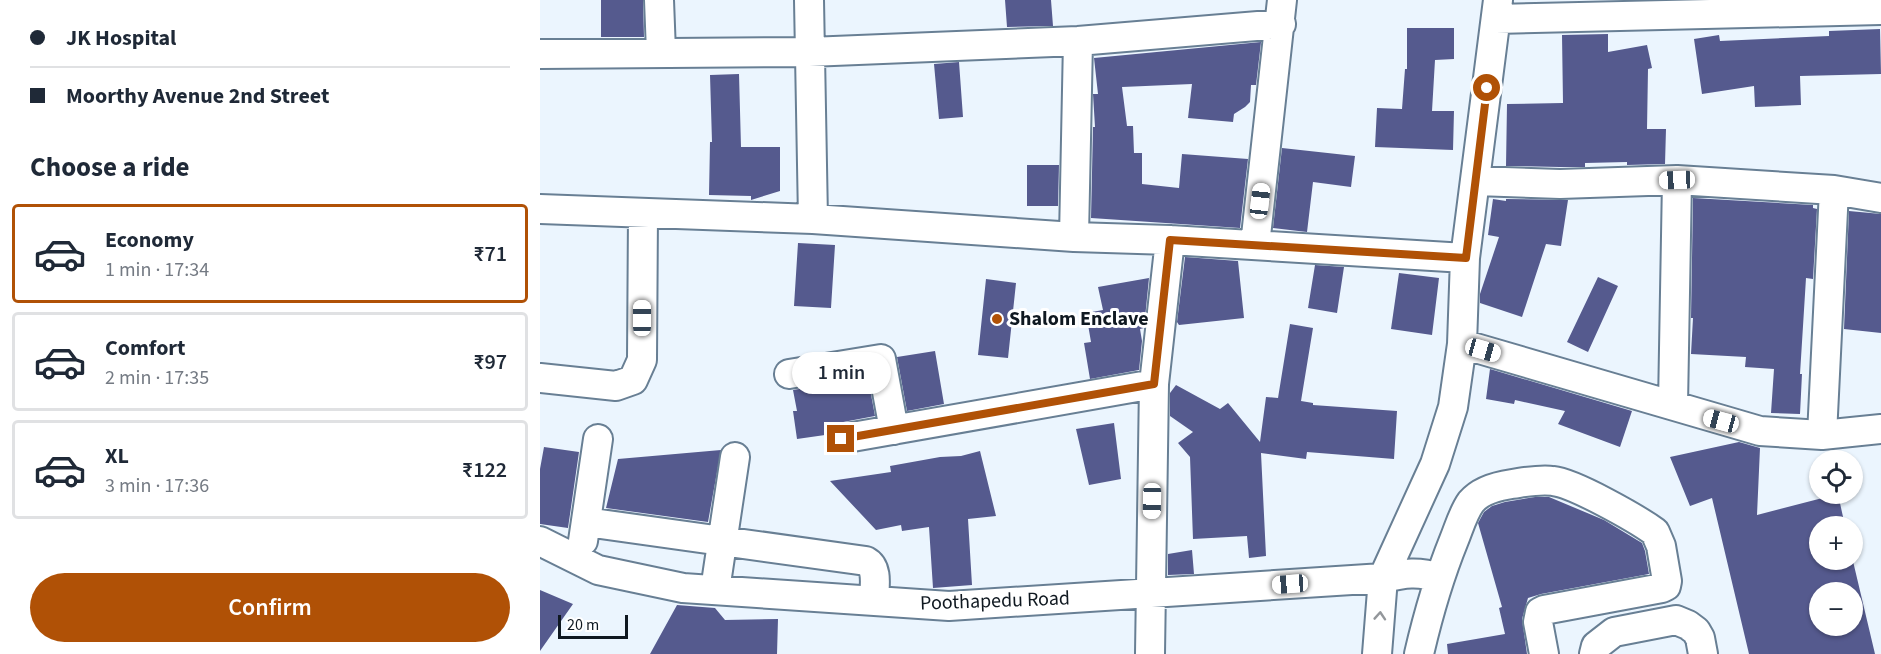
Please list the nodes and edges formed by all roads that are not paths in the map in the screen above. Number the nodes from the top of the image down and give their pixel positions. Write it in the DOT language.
graph roads {
  1 [pos="659,0"];
  2 [pos="809,0"];
  3 [pos="1497,10"];
  4 [pos="1881,10"];
  5 [pos="1282,12"];
  6 [pos="1078,41"];
  7 [pos="661,52"];
  8 [pos="809,52"];
  9 [pos="540,54"];
  10 [pos="1677,180"];
  11 [pos="1476,181"];
  12 [pos="1834,190"];
  13 [pos="1881,198"];
  14 [pos="540,209"];
  15 [pos="643,214"];
  16 [pos="813,219"];
  17 [pos="1074,237"];
  18 [pos="1170,240"];
  19 [pos="1255,245"];
  20 [pos="1466,258"];
  21 [pos="1462,344"];
  22 [pos="789,374"];
  23 [pos="540,378"];
  24 [pos="1154,384"];
  25 [pos="1673,405"];
  26 [pos="1881,429"];
  27 [pos="894,430"];
  28 [pos="1822,435"];
  29 [pos="598,439"];
  30 [pos="841,439"];
  31 [pos="735,457"];
  32 [pos="586,522"];
  33 [pos="722,542"];
  34 [pos="545,546"];
  35 [pos="580,561"];
  36 [pos="1383,578"];
  37 [pos="1440,578"];
  38 [pos="715,590"];
  39 [pos="1150,594"];
  40 [pos="874,601"];
  41 [pos="1150,654"];
  42 [pos="1377,654"];
  43 [pos="1419,654"];
  44 [pos="1544,654"];
  45 [pos="1594,654"];
  46 [pos="1703,654"];
  1 -- 7 [label="street"];
  2 -- 8 [label="street"];
  3 -- 4 [label="street"];
  3 -- 11 [label="street"];
  5 -- 6 [label="street"];
  5 -- 19 [label="street"];
  6 -- 8 [label="street"];
  6 -- 17 [label="street"];
  7 -- 8 [label="street"];
  7 -- 9 [label="street"];
  8 -- 16 [label="street"];
  10 -- 11 [label="street"];
  10 -- 12 [label="street"];
  10 -- 25 [label="street"];
  11 -- 20 [label="street"];
  12 -- 13 [label="street"];
  12 -- 28 [label="street"];
  14 -- 15 [label="street"];
  15 -- 16 [label="street"];
  15 -- 23 [label="street"];
  16 -- 17 [label="street"];
  17 -- 18 [label="street"];
  18 -- 19 [label="street"];
  18 -- 24 [label="street"];
  19 -- 20 [label="street"];
  20 -- 21 [label="street"];
  21 -- 25 [label="street"];
  21 -- 36 [label="street"];
  22 -- 27 [label="street"];
  24 -- 27 [label="street"];
  24 -- 39 [label="street"];
  25 -- 28 [label="street"];
  26 -- 28 [label="street"];
  27 -- 30 [label="street"];
  29 -- 32 [label="street"];
  31 -- 33 [label="street"];
  32 -- 33 [label="street"];
  32 -- 35 [label="street"];
  33 -- 38 [label="street"];
  33 -- 40 [label="street"];
  34 -- 35 [label="street, Poothapedu Road"];
  35 -- 38 [label="street, Poothapedu Road"];
  36 -- 37 [label="street, Poothapedu Road"];
  36 -- 39 [label="street, Poothapedu Road"];
  42 -- 36 [label="street, one-way"];
  37 -- 43 [label="street"];
  37 -- 44 [label="street"];
  38 -- 40 [label="street, Poothapedu Road"];
  39 -- 40 [label="street, Poothapedu Road"];
  39 -- 41 [label="street"];
  45 -- 46 [label="street"];
}
